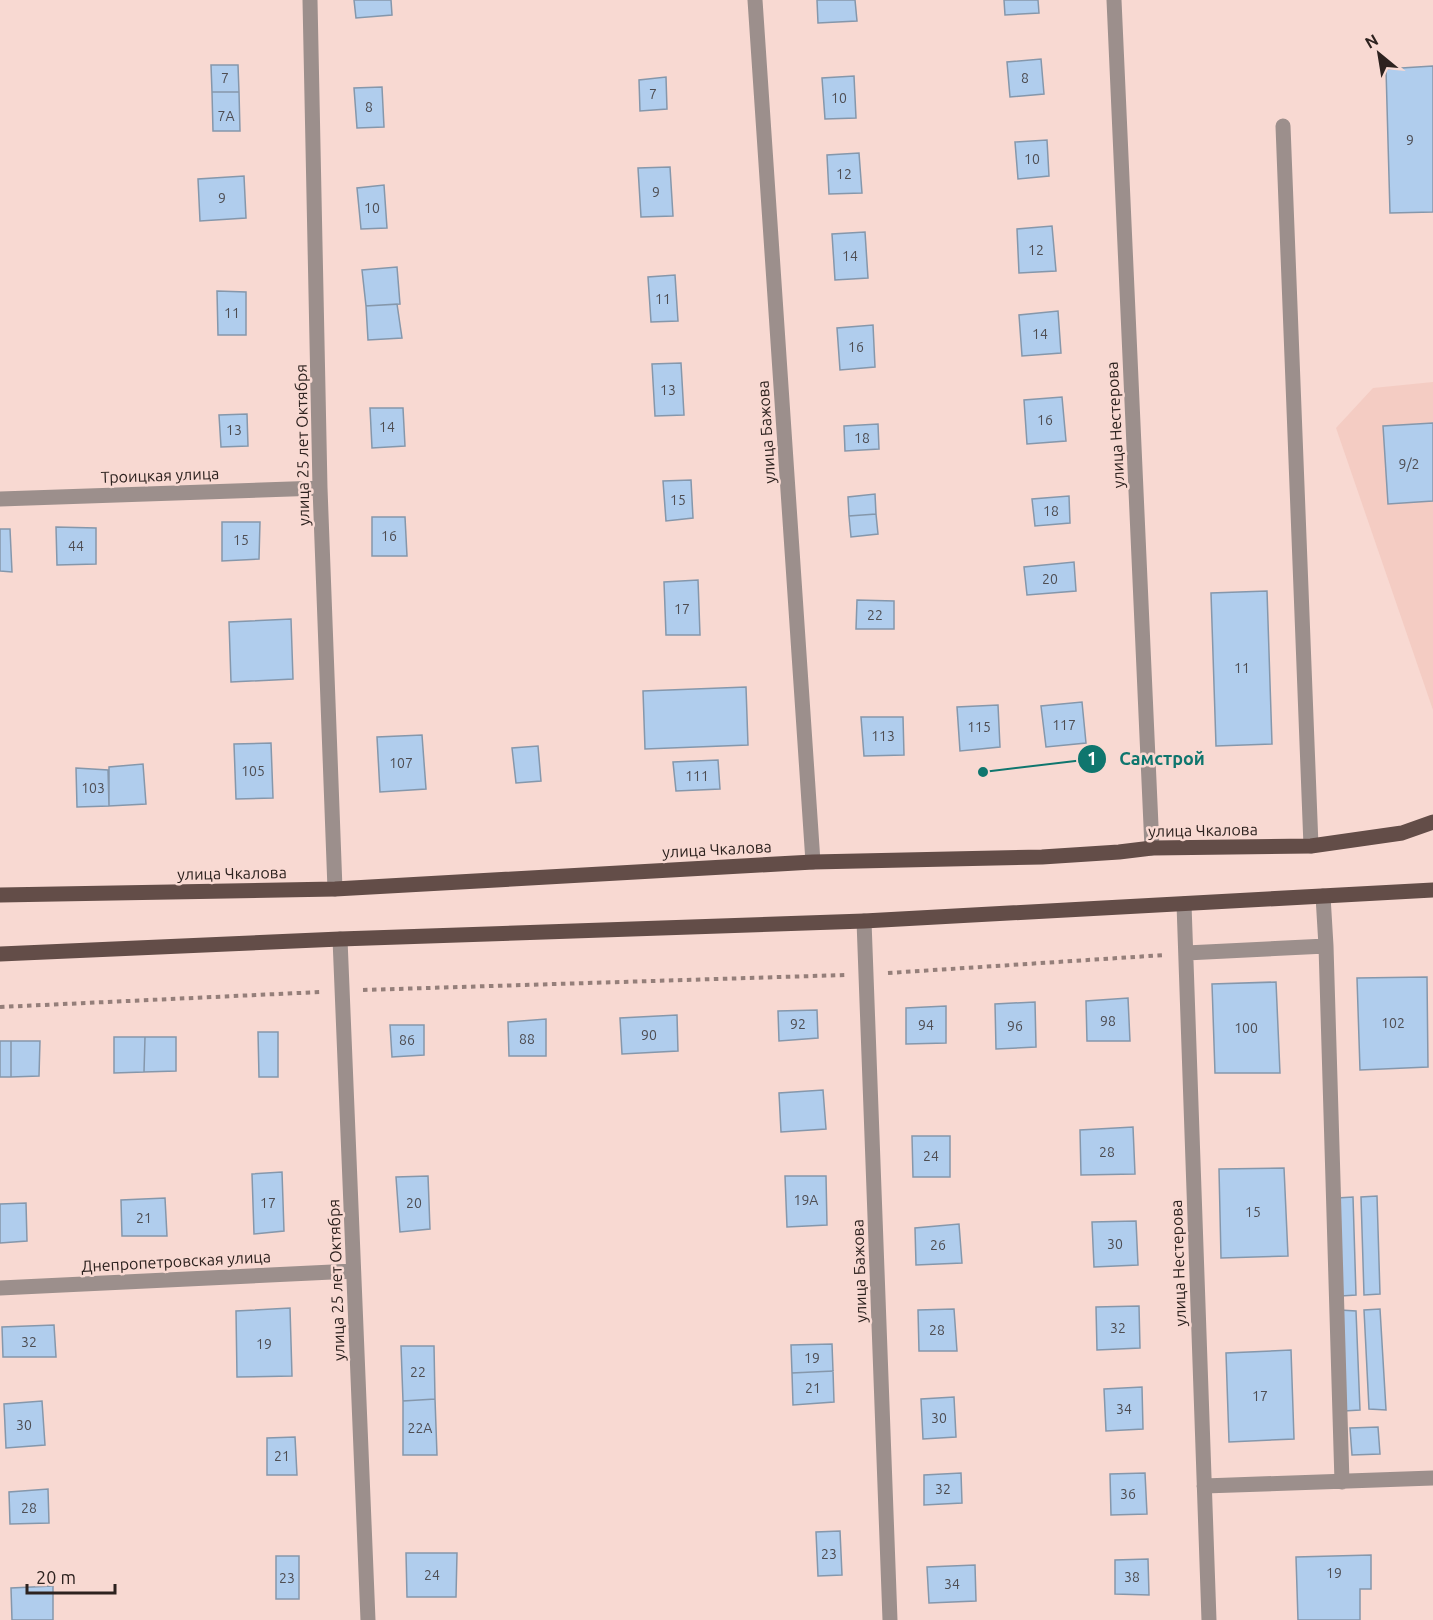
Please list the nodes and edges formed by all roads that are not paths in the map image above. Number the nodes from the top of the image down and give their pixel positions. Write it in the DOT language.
graph roads {
  1 [pos="310,0"];
  2 [pos="755,0"];
  3 [pos="1114,0"];
  4 [pos="1283,126"];
  5 [pos="320,488"];
  6 [pos="0,499"];
  7 [pos="1433,822"];
  8 [pos="1311,846"];
  9 [pos="1152,848"];
  10 [pos="813,862"];
  11 [pos="335,889"];
  12 [pos="1433,890"];
  13 [pos="0,895"];
  14 [pos="1323,896"];
  15 [pos="1184,904"];
  16 [pos="864,921"];
  17 [pos="340,939"];
  18 [pos="1326,946"];
  19 [pos="1186,953"];
  20 [pos="0,954"];
  21 [pos="353,1271"];
  22 [pos="0,1288"];
  23 [pos="1433,1478"];
  24 [pos="1342,1482"];
  25 [pos="1204,1486"];
  26 [pos="368,1620"];
  27 [pos="890,1620"];
  28 [pos="1209,1620"];
  1 -- 5 [label="street, улица 25 лет Октября"];
  2 -- 10 [label="street, улица Бажова"];
  3 -- 9 [label="street, улица Нестерова"];
  4 -- 8 [label="street"];
  5 -- 6 [label="street, Троицкая улица"];
  5 -- 11 [label="street, улица 25 лет Октября"];
  7 -- 8 [label="main road, улица Чкалова"];
  8 -- 9 [label="main road, улица Чкалова"];
  9 -- 10 [label="main road, улица Чкалова"];
  10 -- 11 [label="main road, улица Чкалова"];
  11 -- 13 [label="main road, улица Чкалова"];
  12 -- 14 [label="main road"];
  14 -- 15 [label="main road"];
  14 -- 18 [label="street"];
  15 -- 16 [label="main road"];
  15 -- 19 [label="street, улица Нестерова"];
  16 -- 17 [label="main road"];
  16 -- 27 [label="street, улица Бажова"];
  17 -- 20 [label="main road"];
  17 -- 21 [label="street, улица 25 лет Октября"];
  18 -- 19 [label="street"];
  18 -- 24 [label="street"];
  19 -- 25 [label="street, улица Нестерова"];
  21 -- 22 [label="street, Днепропетровская улица"];
  21 -- 26 [label="street, улица 25 лет Октября"];
  23 -- 24 [label="street"];
  24 -- 25 [label="street"];
  25 -- 28 [label="street, улица Нестерова"];
}
